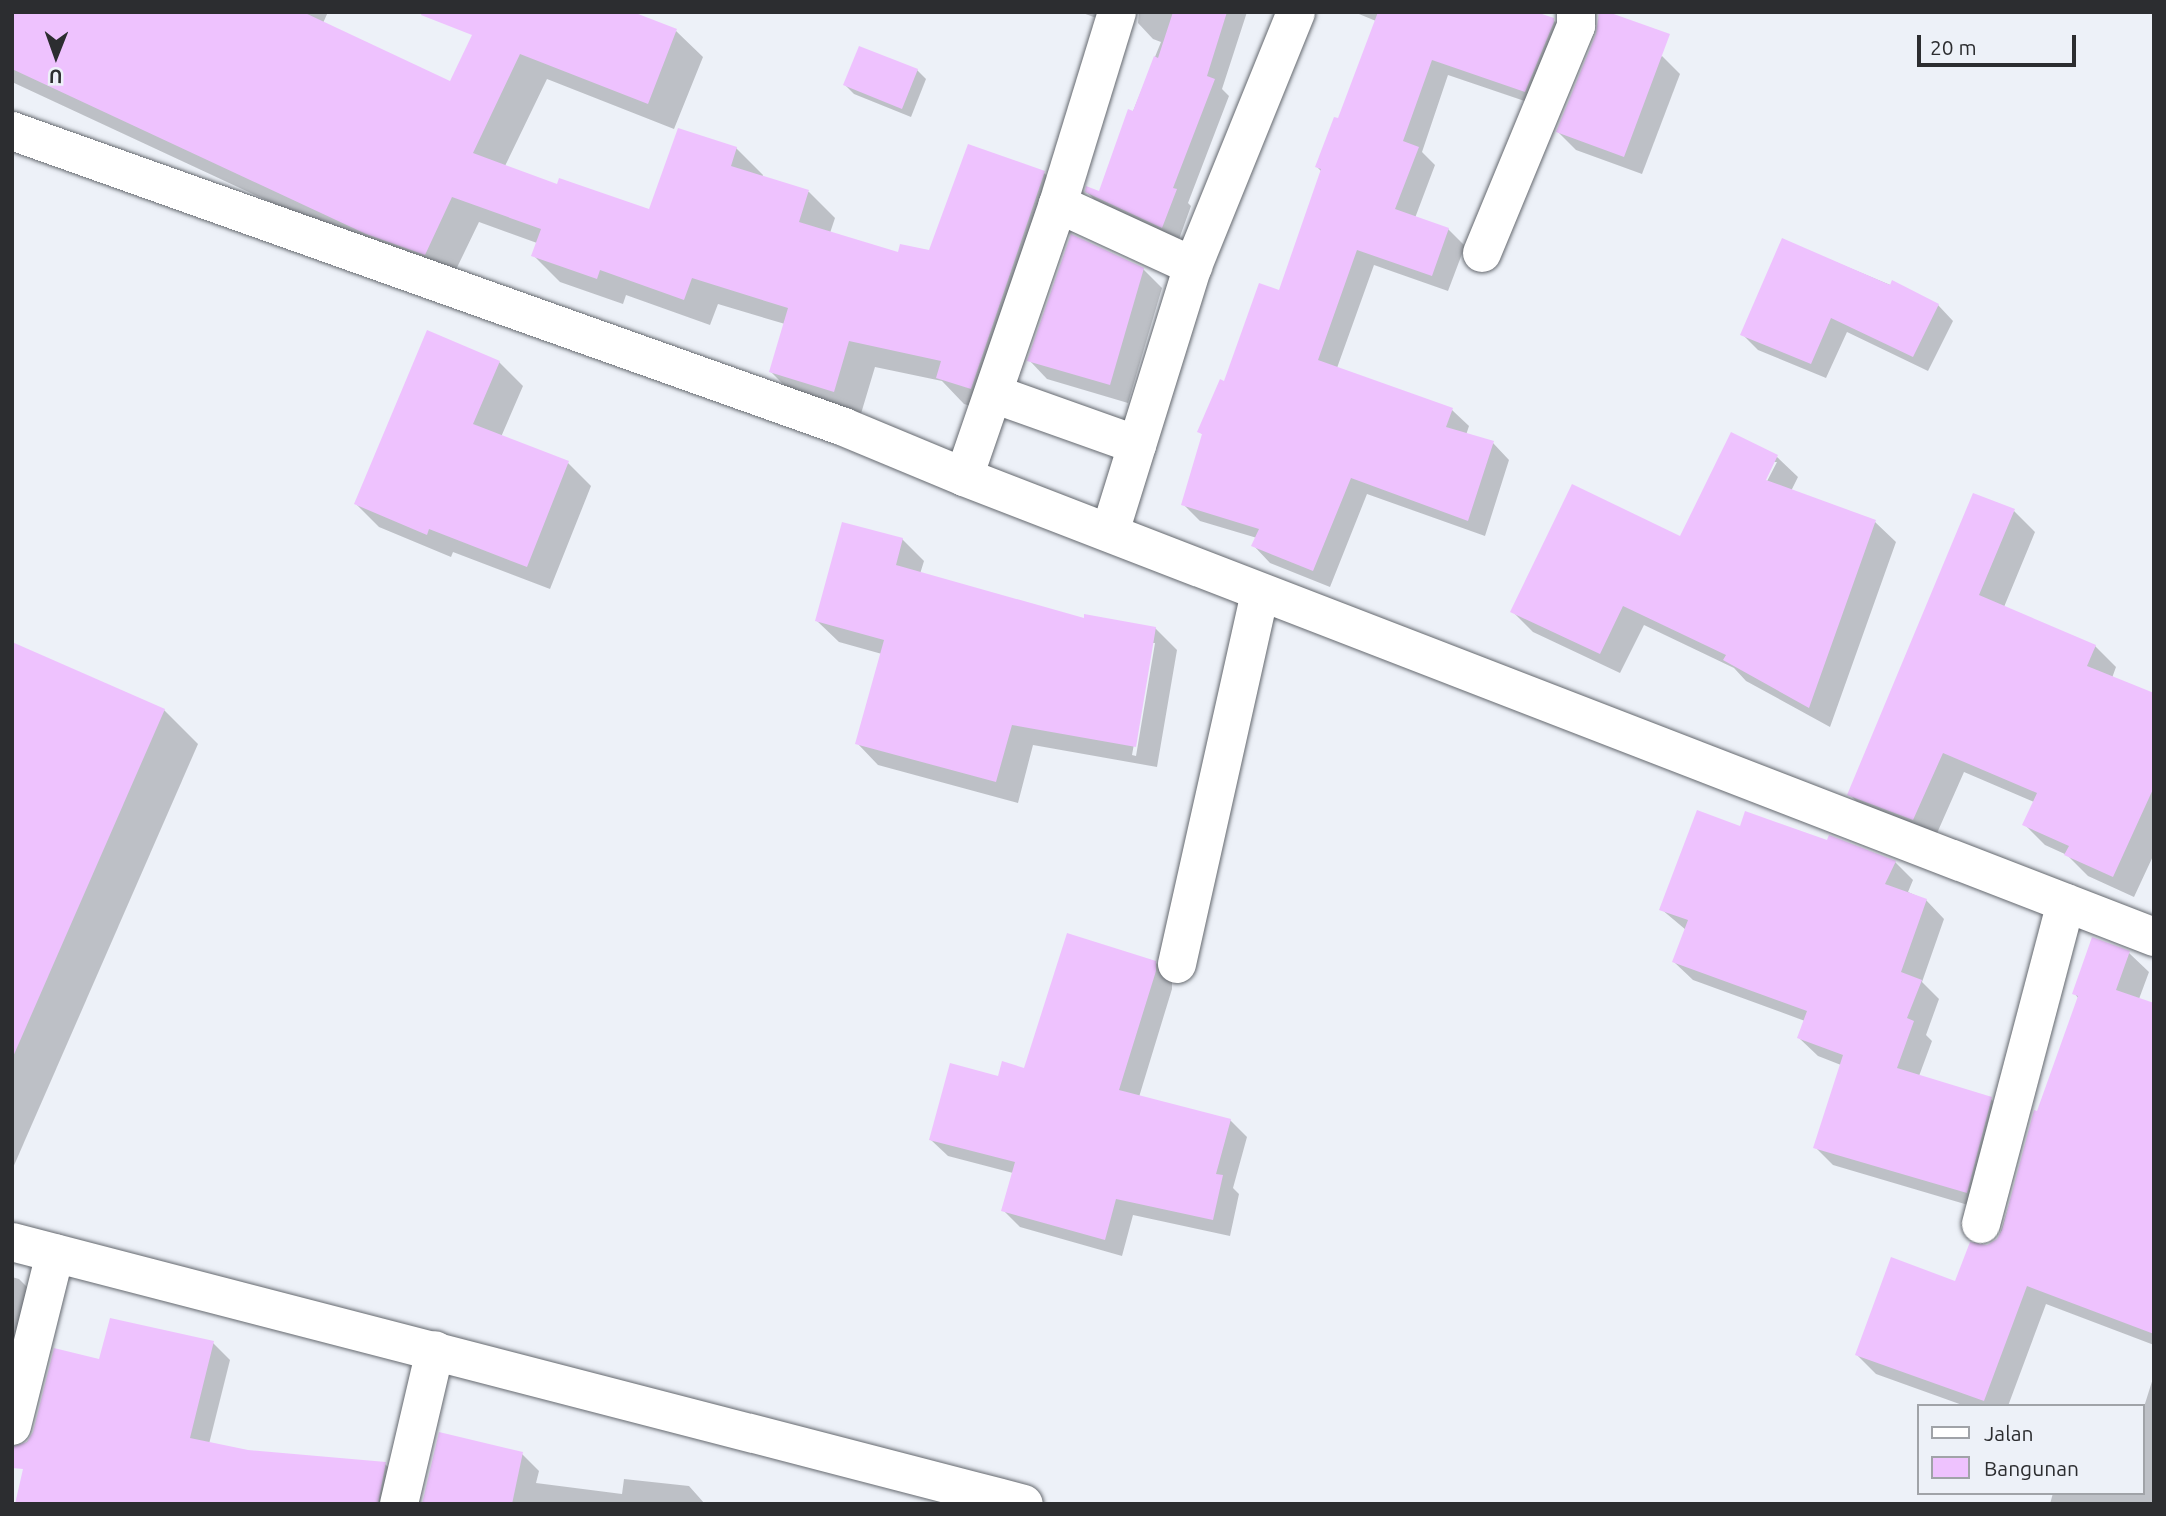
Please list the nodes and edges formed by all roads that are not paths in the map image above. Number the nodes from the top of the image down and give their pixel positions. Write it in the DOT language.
graph roads {
  1 [pos="1117,12"];
  2 [pos="1296,12"];
  3 [pos="1576,12"];
  4 [pos="12,131"];
  5 [pos="1058,204"];
  6 [pos="1482,253"];
  7 [pos="1193,266"];
  8 [pos="995,394"];
  9 [pos="1137,445"];
  10 [pos="964,477"];
  11 [pos="1110,532"];
  12 [pos="1260,592"];
  13 [pos="2066,903"];
  14 [pos="2154,937"];
  15 [pos="1177,964"];
  16 [pos="1981,1224"];
  17 [pos="12,1242"];
  18 [pos="55,1253"];
  19 [pos="435,1350"];
  20 [pos="12,1426"];
  21 [pos="399,1504"];
  22 [pos="1024,1504"];
  1 -- 5 [label="street"];
  2 -- 7 [label="street"];
  3 -- 6 [label="street"];
  4 -- 10 [label="street"];
  5 -- 7 [label="street"];
  5 -- 8 [label="street"];
  7 -- 9 [label="street"];
  8 -- 9 [label="street"];
  8 -- 10 [label="street"];
  9 -- 11 [label="street"];
  10 -- 11 [label="street"];
  11 -- 12 [label="street"];
  12 -- 13 [label="street"];
  12 -- 15 [label="street"];
  13 -- 14 [label="street"];
  13 -- 16 [label="street"];
  17 -- 18 [label="street"];
  18 -- 19 [label="street"];
  18 -- 20 [label="street"];
  19 -- 21 [label="street"];
  19 -- 22 [label="street"];
}
